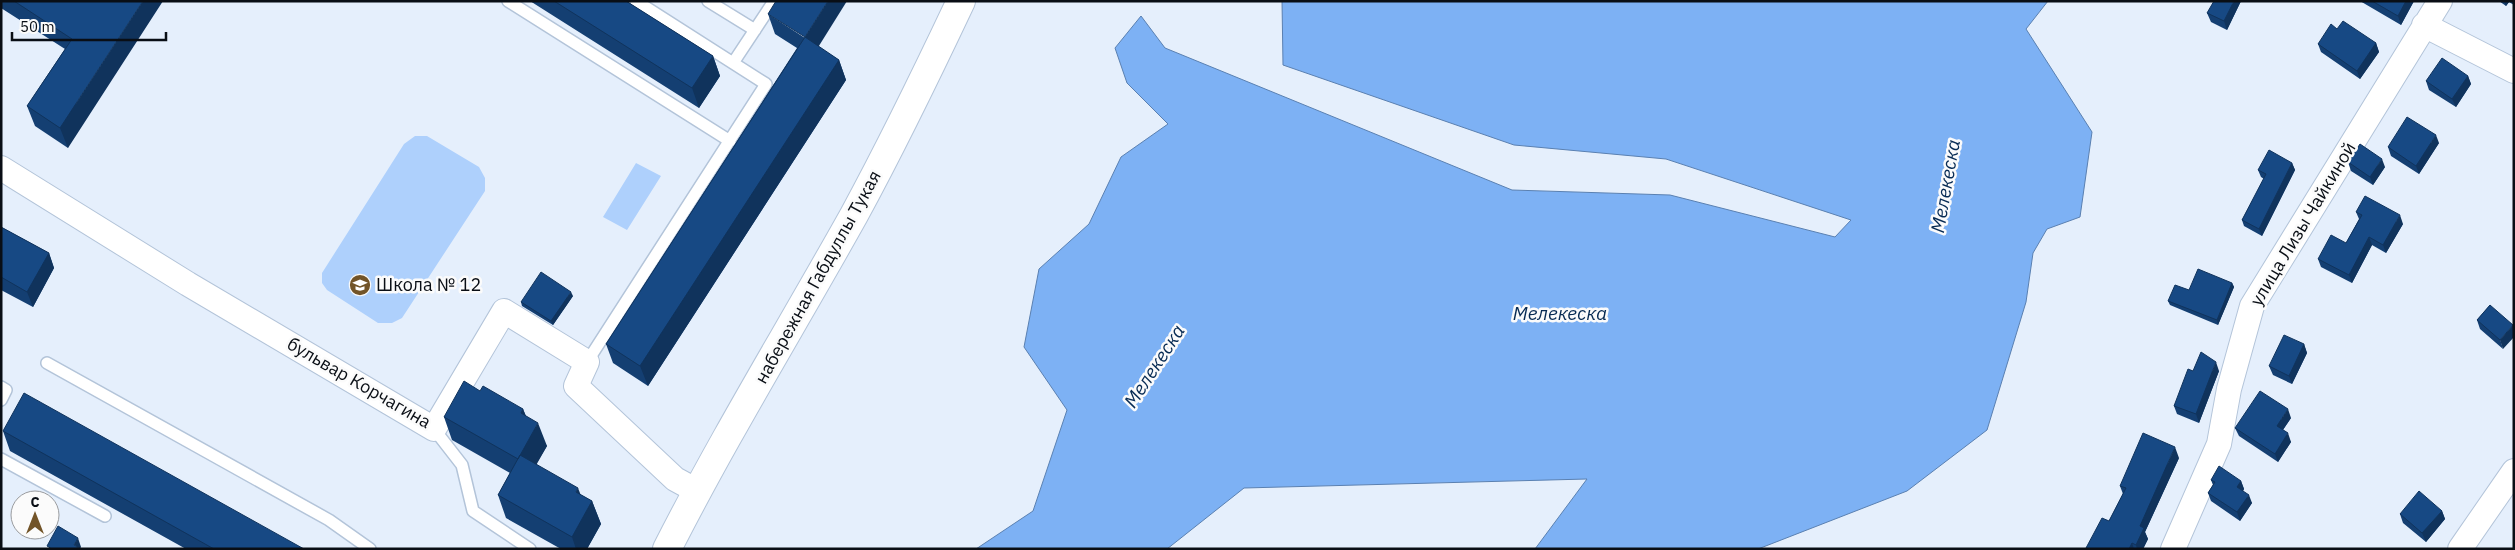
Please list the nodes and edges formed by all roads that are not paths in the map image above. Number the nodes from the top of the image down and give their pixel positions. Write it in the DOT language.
graph roads {
  1 [pos="508,1"];
  2 [pos="636,1"];
  3 [pos="708,1"];
  4 [pos="774,1"];
  5 [pos="961,1"];
  6 [pos="2440,1"];
  7 [pos="2424,25"];
  8 [pos="755,30"];
  9 [pos="733,63"];
  10 [pos="2514,71"];
  11 [pos="730,141"];
  12 [pos="1,168"];
  13 [pos="587,362"];
  14 [pos="47,363"];
  15 [pos="1,388"];
  16 [pos="1,400"];
  17 [pos="434,429"];
  18 [pos="1,459"];
  19 [pos="2514,471"];
  20 [pos="697,491"];
  21 [pos="105,516"];
  22 [pos="370,549"];
  23 [pos="530,549"];
  24 [pos="667,549"];
  25 [pos="2173,549"];
  26 [pos="2460,549"];
  1 -- 11 [label="lane"];
  2 -- 9 [label="lane"];
  3 -- 8 [label="lane"];
  4 -- 8 [label="lane"];
  5 -- 20 [label="main road, набережная Габдуллы Тукая"];
  6 -- 7 [label="street, улица Лизы Чайкиной"];
  7 -- 10 [label="street"];
  7 -- 25 [label="street, улица Лизы Чайкиной"];
  8 -- 9 [label="lane"];
  9 -- 11 [label="lane"];
  11 -- 13 [label="lane"];
  12 -- 17 [label="street, бульвар Корчагина"];
  13 -- 17 [label="street, бульвар Корчагина"];
  13 -- 20 [label="street"];
  14 -- 22 [label="lane"];
  15 -- 16 [label="lane"];
  17 -- 23 [label="lane"];
  18 -- 21 [label="lane"];
  19 -- 26 [label="street"];
  20 -- 24 [label="main road, набережная Габдуллы Тукая"];
}
